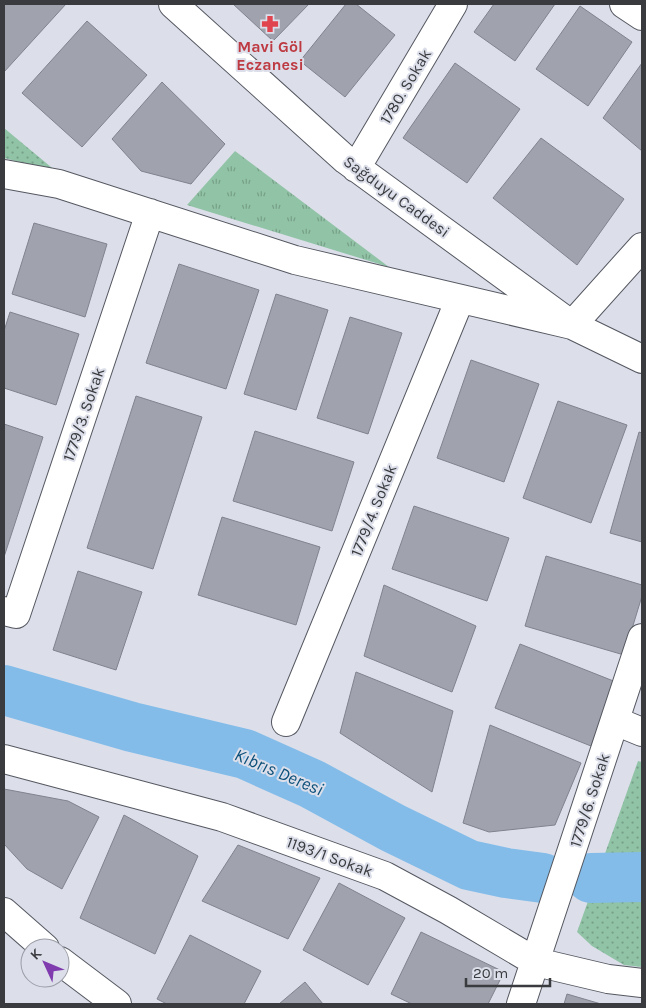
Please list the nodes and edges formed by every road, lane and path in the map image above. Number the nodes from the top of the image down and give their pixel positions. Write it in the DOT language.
graph roads {
  1 [pos="173,4"];
  2 [pos="453,4"];
  3 [pos="624,4"];
  4 [pos="642,16"];
  5 [pos="356,168"];
  6 [pos="4,174"];
  7 [pos="150,213"];
  8 [pos="642,247"];
  9 [pos="460,299"];
  10 [pos="572,325"];
  11 [pos="642,359"];
  12 [pos="10,613"];
  13 [pos="642,638"];
  14 [pos="286,722"];
  15 [pos="4,759"];
  16 [pos="4,912"];
  17 [pos="34,938"];
  18 [pos="536,962"];
  19 [pos="70,968"];
  20 [pos="642,983"];
  21 [pos="118,1004"];
  22 [pos="521,1004"];
  1 -- 5 [label="street, Sağduyu Caddesi"];
  2 -- 5 [label="street, 1780. Sokak"];
  3 -- 4 [label="street"];
  5 -- 10 [label="street, Sağduyu Caddesi"];
  6 -- 7 [label="street"];
  7 -- 9 [label="street"];
  7 -- 12 [label="street, 1779/3. Sokak"];
  8 -- 10 [label="street"];
  9 -- 10 [label="street"];
  9 -- 14 [label="street, 1779/4. Sokak"];
  10 -- 11 [label="street, Sağduyu Caddesi"];
  13 -- 18 [label="street, 1779/6. Sokak"];
  15 -- 18 [label="street, 1193/1 Sokak"];
  16 -- 17 [label="street"];
  18 -- 20 [label="street, 1193/1 Sokak"];
  18 -- 22 [label="street, 1779/6. Sokak"];
  19 -- 21 [label="street"];
}
